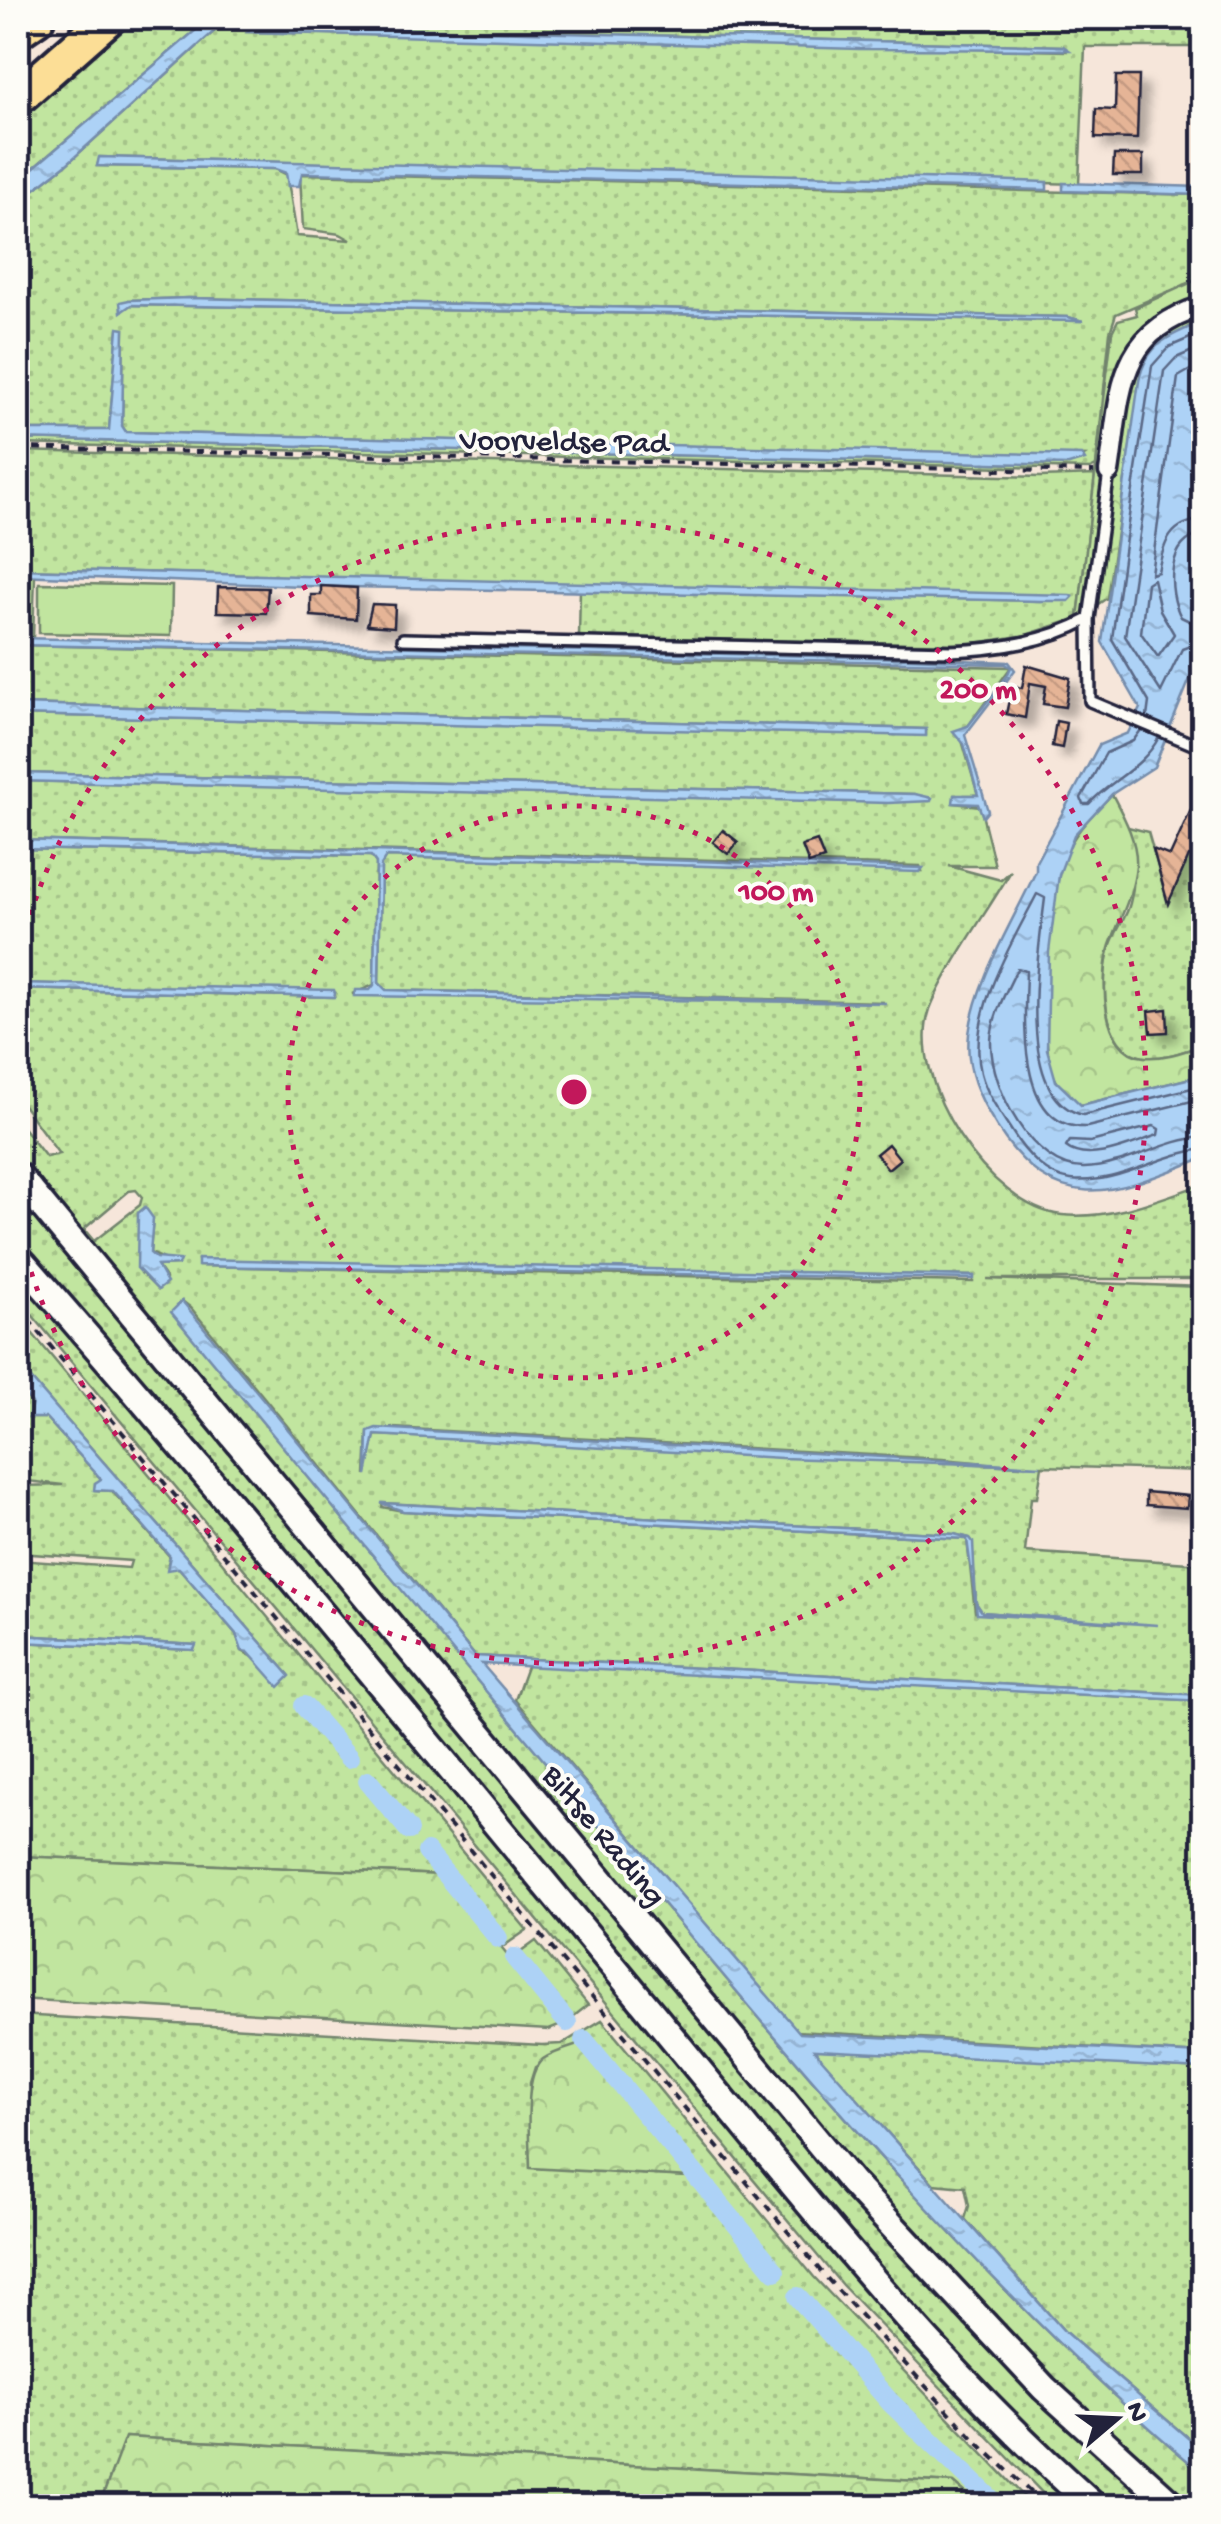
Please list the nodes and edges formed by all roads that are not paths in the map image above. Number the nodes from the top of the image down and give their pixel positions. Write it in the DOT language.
graph roads {
  1 [pos="36,18"];
  2 [pos="110,18"];
  3 [pos="18,31"];
  4 [pos="18,98"];
  5 [pos="1204,306"];
  6 [pos="1109,472"];
  7 [pos="1089,619"];
  8 [pos="403,639"];
  9 [pos="1204,732"];
  10 [pos="18,1176"];
  11 [pos="18,1258"];
  12 [pos="1094,2506"];
  13 [pos="1174,2506"];
  1 -- 3 [label="highway"];
  2 -- 4 [label="highway"];
  5 -- 6 [label="street"];
  6 -- 7 [label="lane"];
  7 -- 8 [label="lane"];
  7 -- 9 [label="lane"];
  10 -- 13 [label="main road, Biltse Rading"];
  11 -- 12 [label="main road"];
}
